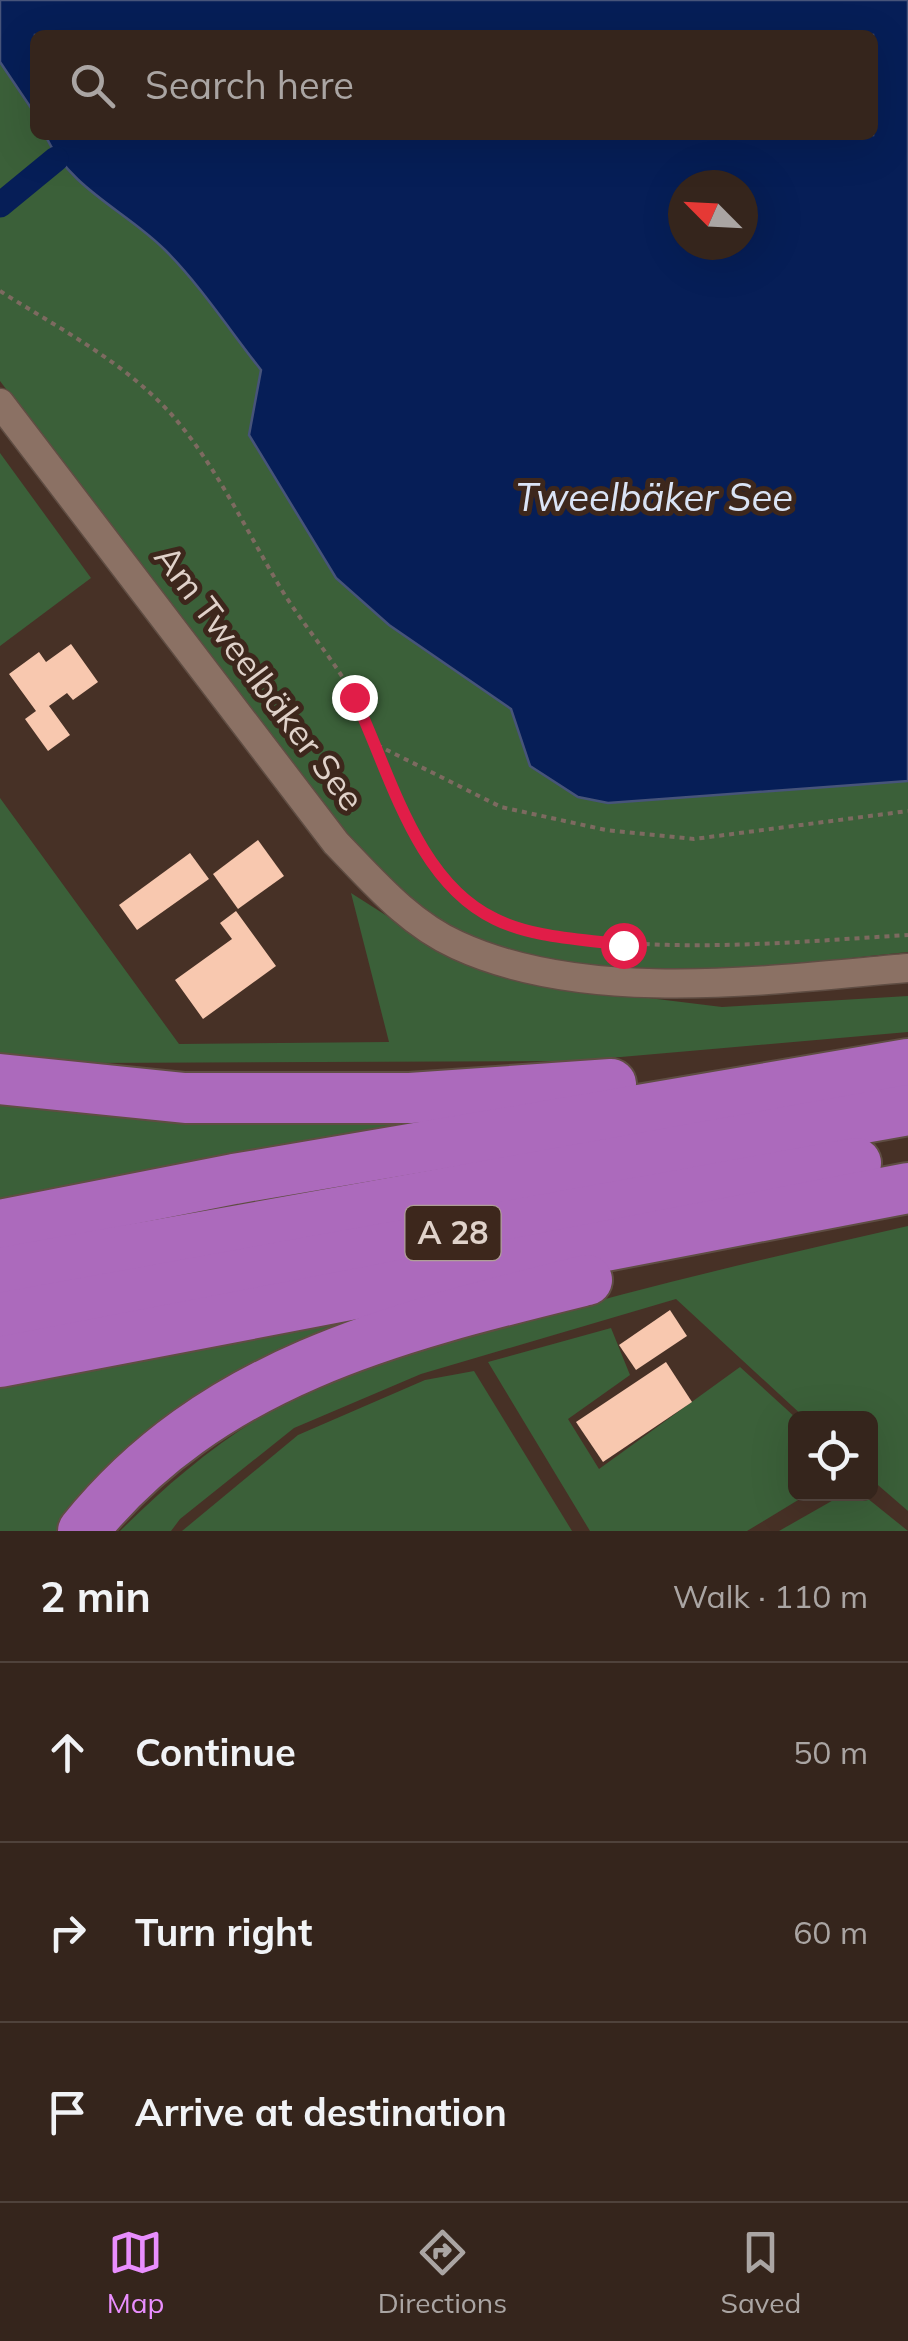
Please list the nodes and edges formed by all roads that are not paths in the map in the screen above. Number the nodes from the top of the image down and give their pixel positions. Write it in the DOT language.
graph roads {
  1 [pos="0,403"];
  2 [pos="908,968"];
  3 [pos="884,1067"];
  4 [pos="0,1080"];
  5 [pos="908,1110"];
  6 [pos="908,1154"];
  7 [pos="908,1188"];
  8 [pos="908,1203"];
  9 [pos="0,1226"];
  10 [pos="0,1274"];
  11 [pos="0,1318"];
  12 [pos="0,1362"];
  13 [pos="83,1531"];
  1 -- 2 [label="street, Am Tweelbäker See"];
  3 -- 4 [label="highway"];
  3 -- 9 [label="highway"];
  5 -- 10 [label="highway, A 28"];
  6 -- 11 [label="highway, A 28"];
  7 -- 12 [label="highway"];
  8 -- 13 [label="highway"];
}
